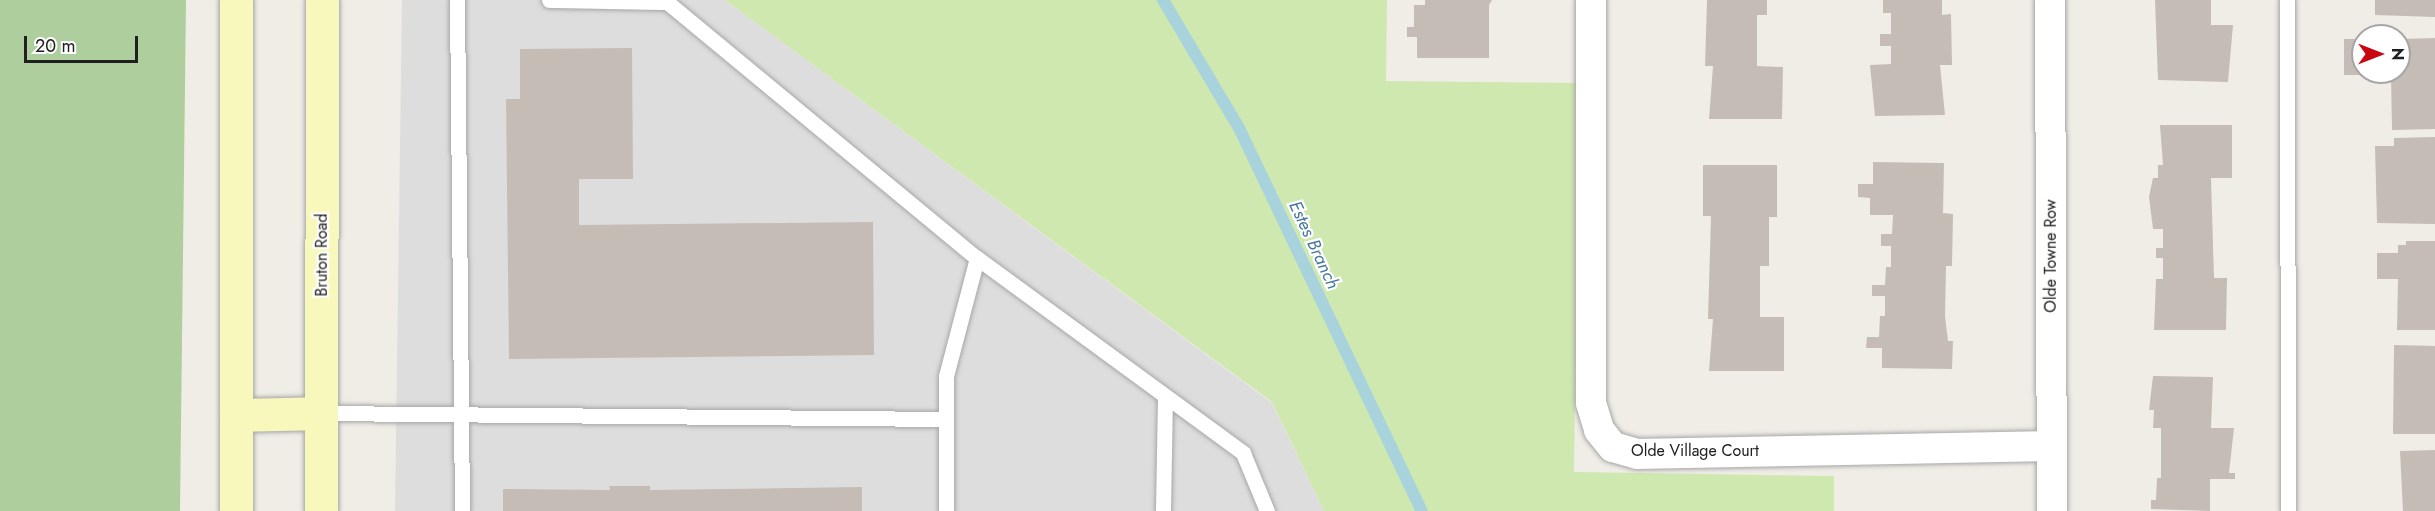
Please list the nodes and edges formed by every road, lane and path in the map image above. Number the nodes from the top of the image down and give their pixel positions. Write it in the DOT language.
graph roads {
  1 [pos="236,0"];
  2 [pos="322,0"];
  3 [pos="457,0"];
  4 [pos="549,0"];
  5 [pos="1591,0"];
  6 [pos="2050,0"];
  7 [pos="2288,0"];
  8 [pos="977,258"];
  9 [pos="1165,396"];
  10 [pos="321,413"];
  11 [pos="236,415"];
  12 [pos="460,415"];
  13 [pos="946,418"];
  14 [pos="2051,446"];
  15 [pos="236,511"];
  16 [pos="321,511"];
  17 [pos="462,511"];
  18 [pos="946,511"];
  19 [pos="1163,511"];
  20 [pos="1268,511"];
  21 [pos="2052,511"];
  22 [pos="2288,511"];
  1 -- 11 [label="main road"];
  2 -- 10 [label="main road, Bruton Road"];
  3 -- 12 [label="lane"];
  4 -- 8 [label="lane"];
  5 -- 14 [label="street, Olde Village Court"];
  6 -- 14 [label="street, Olde Towne Row"];
  7 -- 22 [label="lane"];
  8 -- 9 [label="lane"];
  8 -- 13 [label="lane"];
  9 -- 19 [label="lane"];
  9 -- 20 [label="lane"];
  10 -- 11 [label="main road"];
  10 -- 12 [label="lane"];
  10 -- 16 [label="main road, Bruton Road"];
  11 -- 15 [label="main road"];
  12 -- 13 [label="lane"];
  12 -- 17 [label="lane"];
  13 -- 18 [label="lane"];
  14 -- 21 [label="street, Olde Towne Row"];
}
